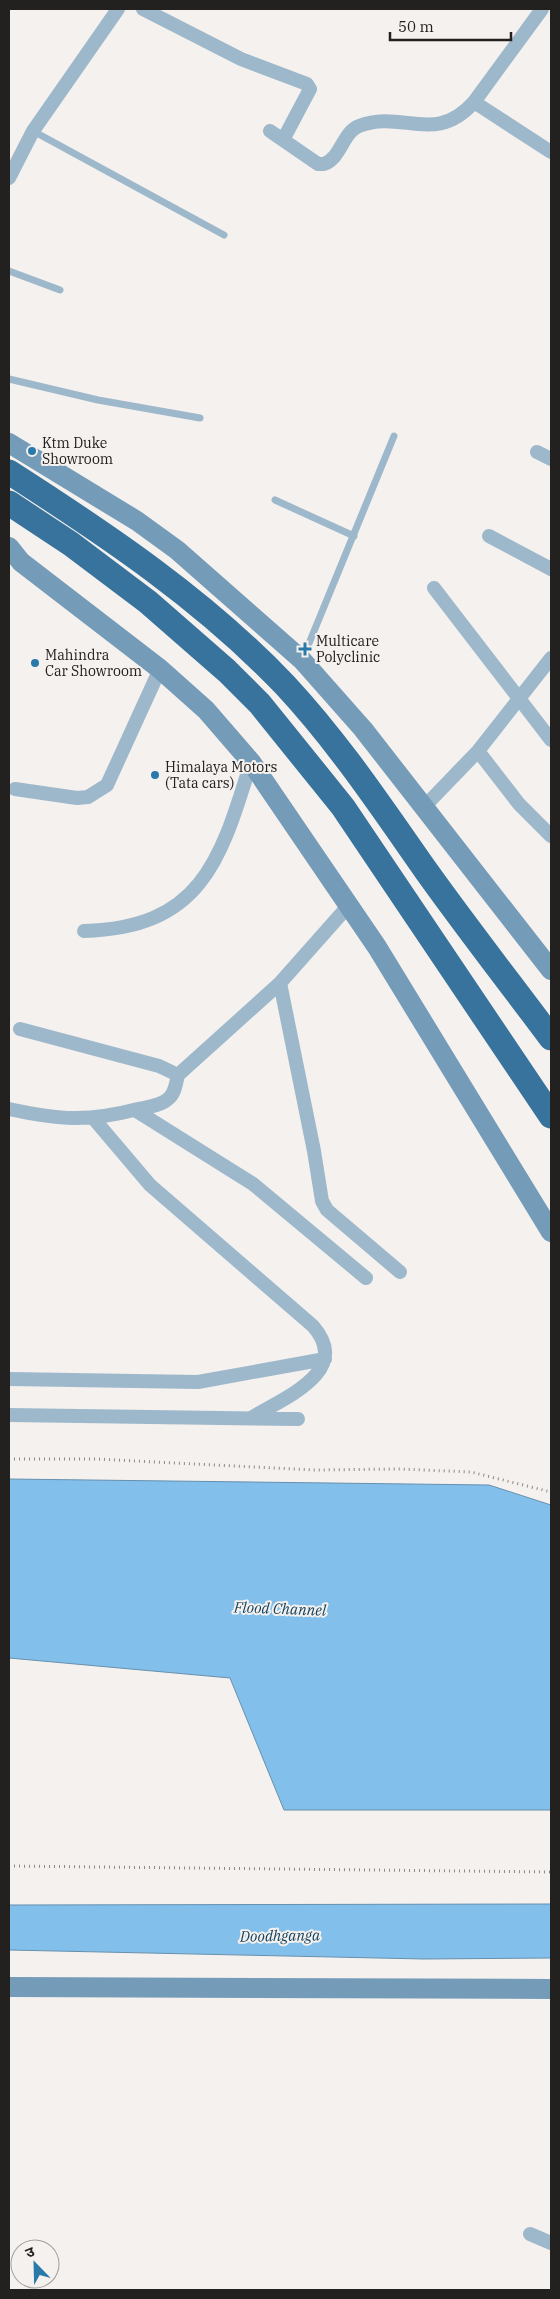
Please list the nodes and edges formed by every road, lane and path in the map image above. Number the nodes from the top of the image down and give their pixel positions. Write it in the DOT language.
graph roads {
  1 [pos="118,9"];
  2 [pos="143,9"];
  3 [pos="542,9"];
  4 [pos="474,102"];
  5 [pos="33,131"];
  6 [pos="270,131"];
  7 [pos="284,140"];
  8 [pos="551,152"];
  9 [pos="9,178"];
  10 [pos="224,235"];
  11 [pos="9,271"];
  12 [pos="60,290"];
  13 [pos="9,379"];
  14 [pos="200,418"];
  15 [pos="394,436"];
  16 [pos="9,442"];
  17 [pos="537,452"];
  18 [pos="551,458"];
  19 [pos="9,472"];
  20 [pos="275,500"];
  21 [pos="9,504"];
  22 [pos="354,536"];
  23 [pos="489,536"];
  24 [pos="9,547"];
  25 [pos="551,570"];
  26 [pos="434,588"];
  27 [pos="551,658"];
  28 [pos="302,660"];
  29 [pos="160,669"];
  30 [pos="520,699"];
  31 [pos="551,740"];
  32 [pos="478,751"];
  33 [pos="251,762"];
  34 [pos="15,789"];
  35 [pos="425,806"];
  36 [pos="551,836"];
  37 [pos="350,904"];
  38 [pos="84,931"];
  39 [pos="551,970"];
  40 [pos="280,983"];
  41 [pos="20,1029"];
  42 [pos="551,1038"];
  43 [pos="178,1075"];
  44 [pos="9,1109"];
  45 [pos="136,1110"];
  46 [pos="551,1116"];
  47 [pos="94,1119"];
  48 [pos="551,1232"];
  49 [pos="400,1272"];
  50 [pos="366,1278"];
  51 [pos="325,1359"];
  52 [pos="9,1378"];
  53 [pos="9,1415"];
  54 [pos="251,1418"];
  55 [pos="298,1419"];
  56 [pos="9,1459"];
  57 [pos="551,1492"];
  58 [pos="9,1866"];
  59 [pos="551,1872"];
  60 [pos="9,1987"];
  61 [pos="551,1989"];
  62 [pos="530,2234"];
  63 [pos="551,2243"];
  1 -- 5 [label="street"];
  2 -- 7 [label="street"];
  3 -- 4 [label="street"];
  4 -- 7 [label="street"];
  4 -- 8 [label="street"];
  5 -- 9 [label="street"];
  5 -- 10 [label="lane"];
  6 -- 7 [label="street"];
  11 -- 12 [label="lane"];
  13 -- 14 [label="lane"];
  15 -- 22 [label="lane"];
  16 -- 28 [label="main road"];
  17 -- 18 [label="street"];
  19 -- 42 [label="highway"];
  20 -- 22 [label="lane"];
  21 -- 46 [label="highway"];
  22 -- 28 [label="lane"];
  23 -- 25 [label="street"];
  24 -- 29 [label="main road"];
  26 -- 30 [label="street"];
  27 -- 30 [label="street"];
  28 -- 35 [label="main road"];
  29 -- 33 [label="main road"];
  29 -- 34 [label="street"];
  30 -- 31 [label="street"];
  30 -- 32 [label="street"];
  32 -- 35 [label="street"];
  32 -- 36 [label="street"];
  33 -- 37 [label="main road"];
  33 -- 38 [label="street"];
  35 -- 39 [label="main road"];
  37 -- 40 [label="street"];
  37 -- 48 [label="main road"];
  40 -- 43 [label="street"];
  40 -- 49 [label="street"];
  41 -- 43 [label="street"];
  43 -- 45 [label="street"];
  44 -- 47 [label="street"];
  45 -- 47 [label="street"];
  45 -- 50 [label="street"];
  47 -- 51 [label="street"];
  51 -- 52 [label="street"];
  51 -- 54 [label="street"];
  53 -- 54 [label="street"];
  54 -- 55 [label="street"];
  56 -- 57 [label="path"];
  58 -- 59 [label="path"];
  60 -- 61 [label="main road"];
  62 -- 63 [label="street"];
}
